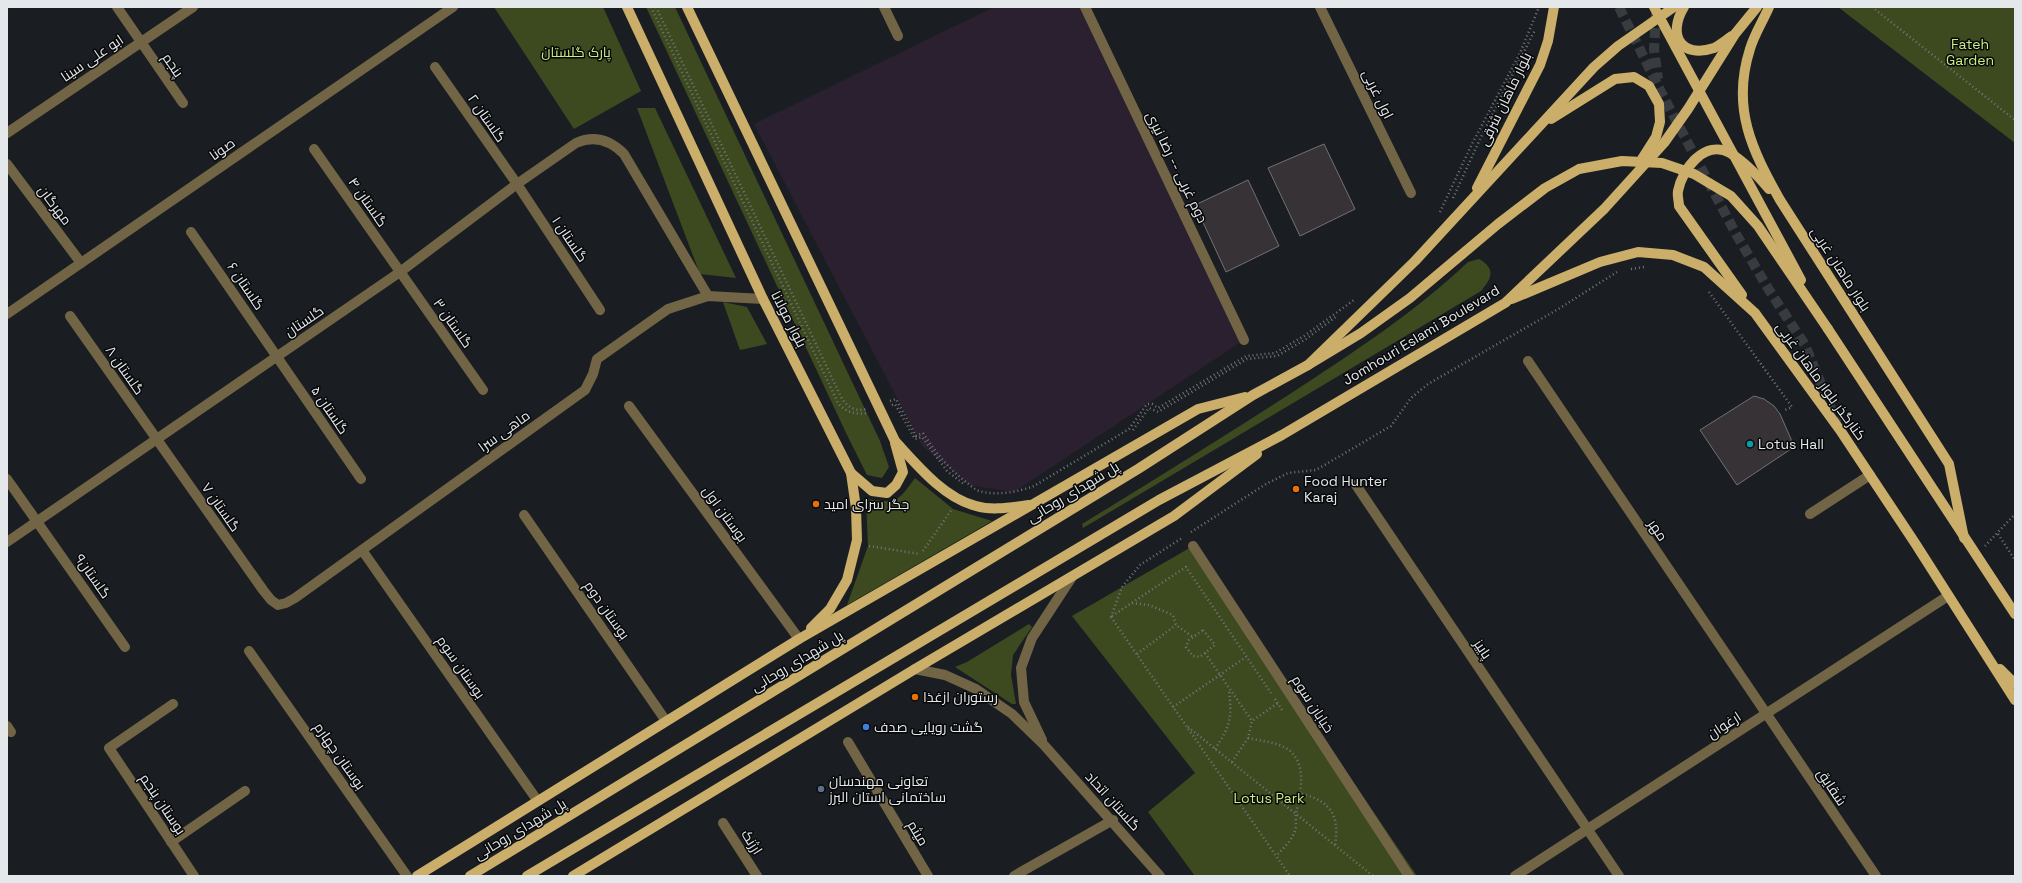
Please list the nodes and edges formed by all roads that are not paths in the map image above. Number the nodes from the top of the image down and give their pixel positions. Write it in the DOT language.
graph roads {
  1 [pos="117,7"];
  2 [pos="193,7"];
  3 [pos="453,7"];
  4 [pos="627,7"];
  5 [pos="687,7"];
  6 [pos="884,7"];
  7 [pos="1084,7"];
  8 [pos="1320,7"];
  9 [pos="1554,7"];
  10 [pos="1654,7"];
  11 [pos="1674,7"];
  12 [pos="1684,7"];
  13 [pos="1758,7"];
  14 [pos="1769,7"];
  15 [pos="1735,34"];
  16 [pos="898,36"];
  17 [pos="141,42"];
  18 [pos="435,68"];
  19 [pos="183,103"];
  20 [pos="1541,125"];
  21 [pos="7,133"];
  22 [pos="314,149"];
  23 [pos="7,164"];
  24 [pos="517,184"];
  25 [pos="1411,193"];
  26 [pos="1471,200"];
  27 [pos="1780,200"];
  28 [pos="1605,208"];
  29 [pos="191,232"];
  30 [pos="81,263"];
  31 [pos="400,272"];
  32 [pos="708,296"];
  33 [pos="763,299"];
  34 [pos="1505,303"];
  35 [pos="600,310"];
  36 [pos="1755,313"];
  37 [pos="7,314"];
  38 [pos="70,316"];
  39 [pos="1828,329"];
  40 [pos="1244,340"];
  41 [pos="277,357"];
  42 [pos="1528,361"];
  43 [pos="1308,365"];
  44 [pos="483,390"];
  45 [pos="1253,395"];
  46 [pos="629,406"];
  47 [pos="1282,435"];
  48 [pos="157,439"];
  49 [pos="895,441"];
  50 [pos="851,473"];
  51 [pos="1870,476"];
  52 [pos="7,479"];
  53 [pos="361,479"];
  54 [pos="1356,485"];
  55 [pos="1035,504"];
  56 [pos="1810,514"];
  57 [pos="524,515"];
  58 [pos="37,521"];
  59 [pos="1964,538"];
  60 [pos="7,542"];
  61 [pos="1193,546"];
  62 [pos="362,550"];
  63 [pos="1072,577"];
  64 [pos="263,590"];
  65 [pos="1948,596"];
  66 [pos="2015,614"];
  67 [pos="799,639"];
  68 [pos="125,647"];
  69 [pos="1981,649"];
  70 [pos="249,651"];
  71 [pos="915,669"];
  72 [pos="2015,684"];
  73 [pos="2015,700"];
  74 [pos="173,704"];
  75 [pos="1766,714"];
  76 [pos="666,721"];
  77 [pos="848,742"];
  78 [pos="1044,745"];
  79 [pos="245,791"];
  80 [pos="537,800"];
  81 [pos="1112,820"];
  82 [pos="723,823"];
  83 [pos="1588,829"];
  84 [pos="171,842"];
  85 [pos="577,875"];
  86 [pos="194,876"];
  87 [pos="407,876"];
  88 [pos="416,876"];
  89 [pos="470,876"];
  90 [pos="527,876"];
  91 [pos="756,876"];
  92 [pos="928,876"];
  93 [pos="1014,876"];
  94 [pos="1160,876"];
  95 [pos="1409,876"];
  96 [pos="1515,876"];
  97 [pos="1619,876"];
  98 [pos="1876,876"];
  1 -- 17 [label="street, پنجم"];
  2 -- 17 [label="street, ابو علی سینا"];
  3 -- 30 [label="street, صونا"];
  4 -- 33 [label="main road, بلوار مولانا"];
  5 -- 49 [label="main road"];
  6 -- 16 [label="street"];
  7 -- 40 [label="street, دوم غربی -- رضا نیری"];
  8 -- 25 [label="street, اول غربی"];
  9 -- 26 [label="main road, بلوار ماهان شرقی"];
  10 -- 39 [label="main road, bridge"];
  11 -- 20 [label="main road"];
  12 -- 15 [label="main road"];
  13 -- 15 [label="main road, Jomhouri Eslami Boulevard"];
  14 -- 27 [label="main road, بلوار ماهان غربی"];
  15 -- 28 [label="main road, Jomhouri Eslami Boulevard"];
  17 -- 19 [label="street, پنجم"];
  17 -- 21 [label="street, ابو علی سینا"];
  18 -- 24 [label="street, گلستان ۲"];
  20 -- 26 [label="main road"];
  20 -- 28 [label="main road"];
  22 -- 31 [label="street, گلستان ۴"];
  23 -- 30 [label="street, مهرگان"];
  24 -- 31 [label="street, گلستان"];
  24 -- 32 [label="street, گلستان"];
  24 -- 35 [label="street, گلستان ۱"];
  26 -- 43 [label="main road"];
  27 -- 36 [label="main road"];
  27 -- 59 [label="main road, بلوار ماهان غربی"];
  28 -- 34 [label="main road, Jomhouri Eslami Boulevard"];
  29 -- 41 [label="street, گلستان ۶"];
  30 -- 37 [label="street, صونا"];
  31 -- 41 [label="street, گلستان"];
  31 -- 44 [label="street, گلستان ۳"];
  32 -- 33 [label="street, ماهی سرا"];
  32 -- 62 [label="street, ماهی سرا"];
  33 -- 50 [label="main road, بلوار مولانا"];
  34 -- 36 [label="main road, کنارگذر بلوار ماهان غربی"];
  34 -- 47 [label="main road, Jomhouri Eslami Boulevard"];
  36 -- 51 [label="main road, کنارگذر بلوار ماهان غربی"];
  38 -- 48 [label="street, گلستان ۸"];
  39 -- 43 [label="main road, bridge"];
  39 -- 59 [label="main road, بلوار ماهان غربی"];
  41 -- 48 [label="street, گلستان"];
  41 -- 53 [label="street, گلستان ۵"];
  42 -- 75 [label="street, مهر"];
  43 -- 45 [label="main road"];
  45 -- 55 [label="main road"];
  45 -- 89 [label="main road, پل شهدای روحانی"];
  46 -- 67 [label="street, بوستان اول"];
  47 -- 63 [label="main road"];
  47 -- 90 [label="main road, Jomhouri Eslami Boulevard"];
  48 -- 58 [label="street, گلستان"];
  48 -- 64 [label="street, گلستان ۷"];
  49 -- 50 [label="main road"];
  49 -- 55 [label="main road"];
  50 -- 67 [label="main road, بلوار مولانا"];
  51 -- 56 [label="street"];
  51 -- 65 [label="main road, کنارگذر بلوار ماهان غربی"];
  52 -- 58 [label="street, گلستان۹"];
  54 -- 83 [label="street, پاییز"];
  55 -- 67 [label="main road"];
  57 -- 76 [label="street, بوستان دوم"];
  58 -- 60 [label="street, گلستان"];
  58 -- 68 [label="street, گلستان۹"];
  59 -- 66 [label="main road, بلوار ماهان غربی"];
  61 -- 95 [label="street, خیابان سوم"];
  62 -- 64 [label="street, ماهی سرا"];
  62 -- 80 [label="street, بوستان سوم"];
  63 -- 71 [label="main road"];
  63 -- 78 [label="street"];
  65 -- 69 [label="main road, کنارگذر بلوار ماهان غربی"];
  65 -- 75 [label="street, ارغوان"];
  67 -- 76 [label="main road"];
  69 -- 72 [label="main road"];
  69 -- 73 [label="main road, کنارگذر بلوار ماهان غربی"];
  70 -- 87 [label="street, بوستان چهارم"];
  71 -- 78 [label="street"];
  71 -- 85 [label="main road"];
  74 -- 84 [label="street, بوستان پنجم"];
  75 -- 83 [label="street, ارغوان"];
  75 -- 98 [label="street, شقایق"];
  76 -- 80 [label="main road"];
  77 -- 92 [label="street, میثم"];
  78 -- 81 [label="street, گلستان اتحاد"];
  79 -- 84 [label="street"];
  80 -- 88 [label="main road"];
  81 -- 93 [label="street"];
  81 -- 94 [label="street, گلستان اتحاد"];
  82 -- 91 [label="street, ارژنک"];
  83 -- 96 [label="street, ارغوان"];
  83 -- 97 [label="street, پاییز"];
  84 -- 86 [label="street, بوستان پنجم"];
}
